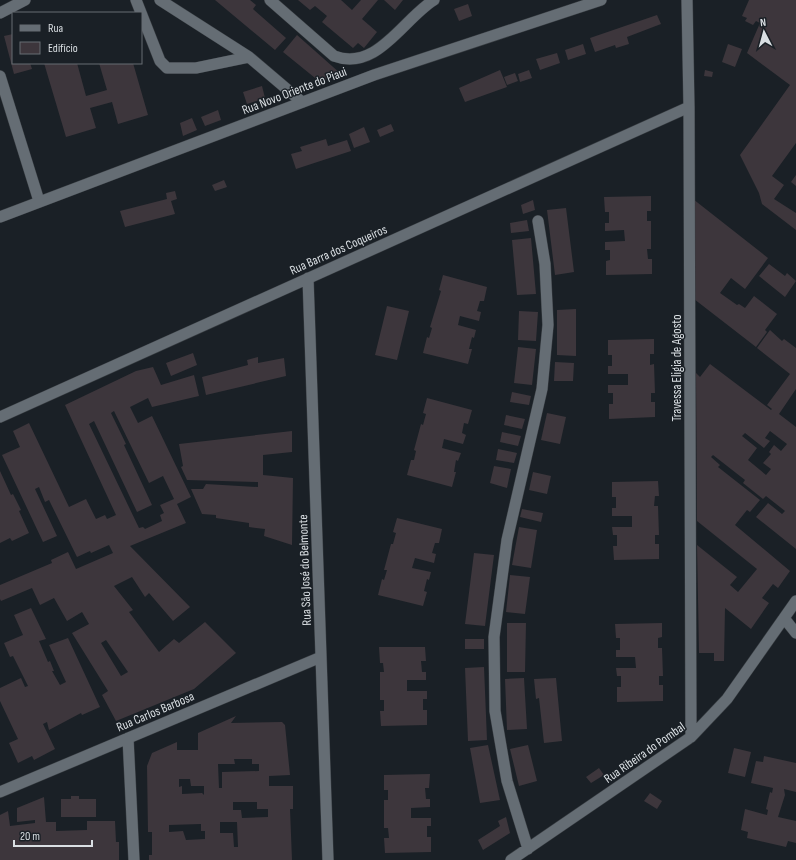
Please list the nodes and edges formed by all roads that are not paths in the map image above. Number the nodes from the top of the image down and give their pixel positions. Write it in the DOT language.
graph roads {
  1 [pos="25,0"];
  2 [pos="136,0"];
  3 [pos="160,0"];
  4 [pos="270,0"];
  5 [pos="434,0"];
  6 [pos="601,0"];
  7 [pos="687,0"];
  8 [pos="141,12"];
  9 [pos="0,13"];
  10 [pos="142,15"];
  11 [pos="249,57"];
  12 [pos="0,76"];
  13 [pos="302,102"];
  14 [pos="689,107"];
  15 [pos="39,201"];
  16 [pos="0,217"];
  17 [pos="538,220"];
  18 [pos="308,278"];
  19 [pos="0,417"];
  20 [pos="796,601"];
  21 [pos="784,618"];
  22 [pos="796,633"];
  23 [pos="321,657"];
  24 [pos="691,737"];
  25 [pos="128,738"];
  26 [pos="0,792"];
  27 [pos="528,849"];
  28 [pos="134,860"];
  29 [pos="328,860"];
  30 [pos="511,860"];
  1 -- 9 [label="street"];
  2 -- 8 [label="street"];
  3 -- 11 [label="street"];
  4 -- 5 [label="street"];
  6 -- 13 [label="street, Rua Novo Oriente do Piaui"];
  7 -- 14 [label="street, Travessa Eligia de Agosto"];
  10 -- 11 [label="street"];
  11 -- 13 [label="street"];
  12 -- 15 [label="street"];
  13 -- 15 [label="street, Rua Novo Oriente do Piaui"];
  14 -- 18 [label="street, Rua Barra dos Coqueiros"];
  14 -- 24 [label="street, Travessa Eligia de Agosto"];
  15 -- 16 [label="street, Rua Novo Oriente do Piaui"];
  17 -- 27 [label="street"];
  18 -- 19 [label="street, Rua Barra dos Coqueiros"];
  18 -- 23 [label="street, Rua São José do Belmonte"];
  20 -- 21 [label="street, Rua Ribeira do Pombal"];
  21 -- 22 [label="street"];
  21 -- 24 [label="street, Rua Ribeira do Pombal"];
  23 -- 25 [label="street, Rua Carlos Barbosa"];
  23 -- 29 [label="street, Rua São José do Belmonte"];
  24 -- 27 [label="street, Rua Ribeira do Pombal"];
  25 -- 26 [label="street, Rua Carlos Barbosa"];
  25 -- 28 [label="street"];
  27 -- 30 [label="street, Rua Ribeira do Pombal"];
}
